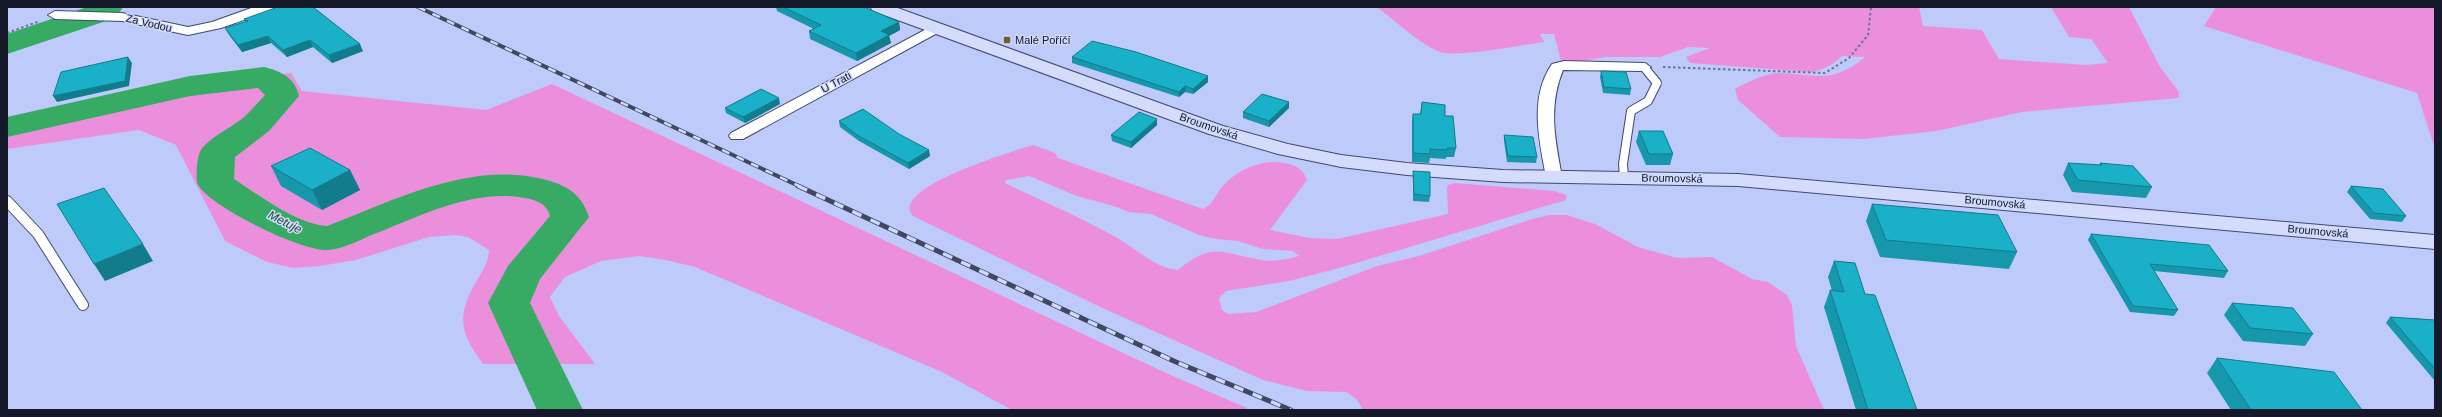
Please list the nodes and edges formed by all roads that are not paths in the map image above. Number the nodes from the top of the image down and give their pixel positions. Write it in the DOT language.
graph roads {
  1 [pos="267,7"];
  2 [pos="879,7"];
  3 [pos="55,15"];
  4 [pos="936,28"];
  5 [pos="1644,66"];
  6 [pos="736,136"];
  7 [pos="1554,177"];
  8 [pos="1624,177"];
  9 [pos="7,201"];
  10 [pos="2435,242"];
  11 [pos="83,305"];
  1 -- 3 [label="street, Za Vodou"];
  2 -- 4 [label="main road, Broumovská"];
  4 -- 6 [label="street, U Trati"];
  4 -- 7 [label="main road, Broumovská"];
  5 -- 7 [label="street"];
  5 -- 8 [label="lane"];
  7 -- 8 [label="main road, Broumovská"];
  8 -- 10 [label="main road, Broumovská"];
  9 -- 11 [label="lane"];
}
